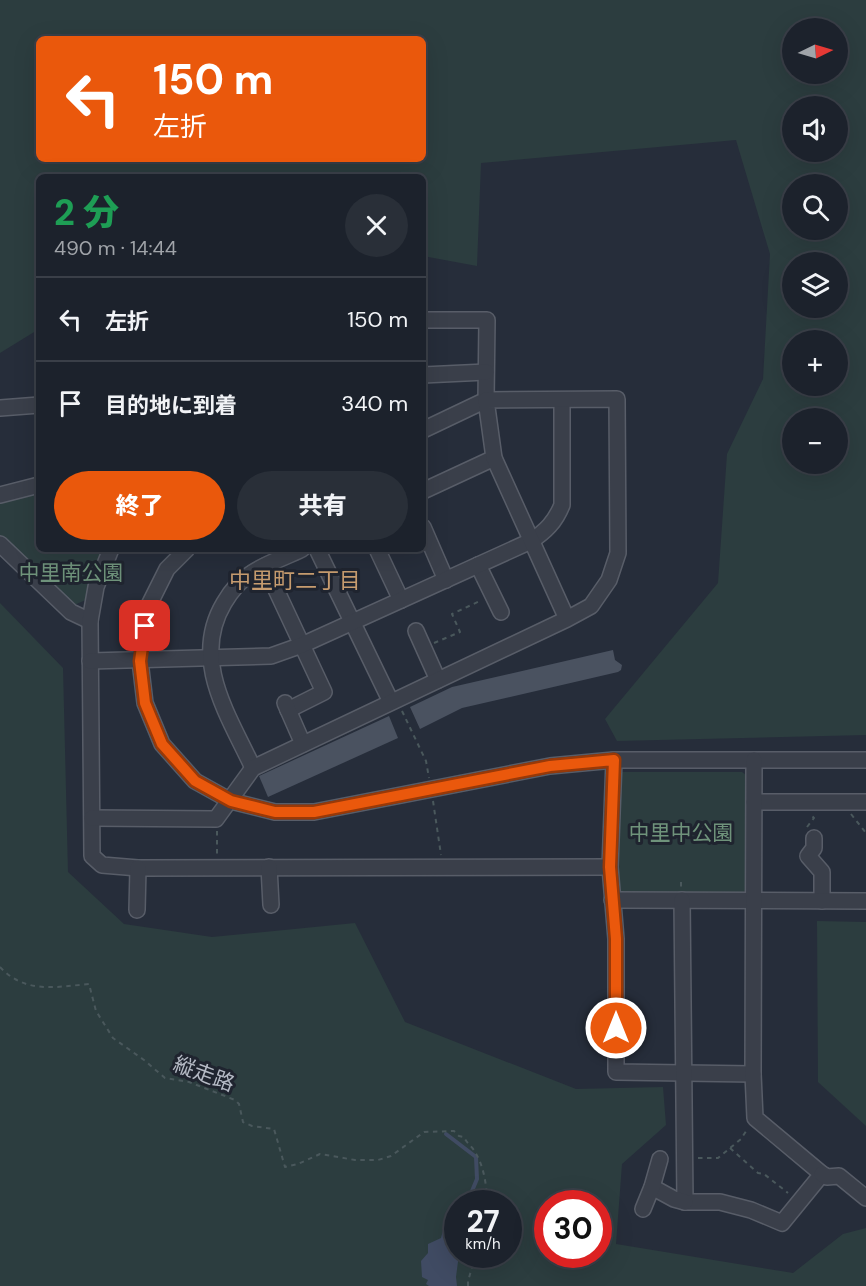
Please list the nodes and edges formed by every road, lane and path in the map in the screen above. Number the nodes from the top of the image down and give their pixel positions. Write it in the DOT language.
graph roads {
  1 [pos="426,320"];
  2 [pos="486,372"];
  3 [pos="426,375"];
  4 [pos="486,400"];
  5 [pos="562,400"];
  6 [pos="36,405"];
  7 [pos="0,408"];
  8 [pos="426,429"];
  9 [pos="494,458"];
  10 [pos="36,486"];
  11 [pos="426,490"];
  12 [pos="0,495"];
  13 [pos="426,534"];
  14 [pos="531,541"];
  15 [pos="0,544"];
  16 [pos="110,552"];
  17 [pos="184,552"];
  18 [pos="296,552"];
  19 [pos="318,552"];
  20 [pos="378,552"];
  21 [pos="478,565"];
  22 [pos="265,567"];
  23 [pos="446,579"];
  24 [pos="493,595"];
  25 [pos="401,600"];
  26 [pos="501,612"];
  27 [pos="567,619"];
  28 [pos="90,621"];
  29 [pos="351,623"];
  30 [pos="416,632"];
  31 [pos="302,645"];
  32 [pos="423,648"];
  33 [pos="209,658"];
  34 [pos="90,661"];
  35 [pos="140,661"];
  36 [pos="438,680"];
  37 [pos="391,702"];
  38 [pos="303,744"];
  39 [pos="614,760"];
  40 [pos="754,760"];
  41 [pos="866,760"];
  42 [pos="254,768"];
  43 [pos="231,801"];
  44 [pos="754,802"];
  45 [pos="804,802"];
  46 [pos="841,802"];
  47 [pos="866,802"];
  48 [pos="92,818"];
  49 [pos="216,819"];
  50 [pos="866,833"];
  51 [pos="814,838"];
  52 [pos="217,867"];
  53 [pos="269,867"];
  54 [pos="610,867"];
  55 [pos="138,868"];
  56 [pos="612,900"];
  57 [pos="682,900"];
  58 [pos="754,900"];
  59 [pos="822,901"];
  60 [pos="866,901"];
  61 [pos="271,905"];
  62 [pos="138,910"];
  63 [pos="0,967"];
  64 [pos="684,1073"];
  65 [pos="753,1074"];
  66 [pos="755,1118"];
  67 [pos="730,1148"];
  68 [pos="685,1158"];
  69 [pos="660,1160"];
  70 [pos="822,1174"];
  71 [pos="652,1187"];
  72 [pos="485,1190"];
  73 [pos="866,1198"];
  74 [pos="685,1202"];
  75 [pos="799,1202"];
  76 [pos="643,1209"];
  77 [pos="472,1268"];
  78 [pos="468,1286"];
  1 -- 2 [label="street"];
  2 -- 3 [label="street"];
  2 -- 4 [label="street"];
  4 -- 5 [label="street"];
  4 -- 8 [label="street"];
  4 -- 9 [label="street"];
  5 -- 14 [label="street"];
  5 -- 27 [label="street"];
  6 -- 7 [label="street"];
  9 -- 11 [label="street"];
  9 -- 14 [label="street"];
  10 -- 12 [label="street"];
  13 -- 23 [label="street"];
  14 -- 21 [label="street"];
  14 -- 27 [label="street"];
  15 -- 28 [label="street"];
  16 -- 28 [label="street"];
  17 -- 35 [label="street"];
  18 -- 22 [label="street"];
  19 -- 29 [label="street"];
  20 -- 25 [label="street"];
  21 -- 23 [label="street"];
  21 -- 24 [label="street"];
  22 -- 31 [label="street"];
  22 -- 33 [label="street"];
  23 -- 25 [label="street"];
  24 -- 26 [label="street"];
  24 -- 32 [label="path"];
  25 -- 29 [label="street"];
  27 -- 36 [label="street"];
  28 -- 34 [label="street"];
  29 -- 31 [label="street"];
  29 -- 37 [label="street"];
  30 -- 32 [label="street"];
  31 -- 33 [label="street"];
  31 -- 38 [label="street"];
  32 -- 36 [label="street"];
  33 -- 35 [label="street"];
  33 -- 42 [label="street"];
  34 -- 35 [label="street"];
  34 -- 48 [label="street"];
  35 -- 43 [label="street"];
  36 -- 37 [label="street"];
  37 -- 38 [label="street"];
  38 -- 42 [label="street"];
  39 -- 40 [label="street"];
  39 -- 43 [label="street"];
  39 -- 54 [label="street"];
  40 -- 41 [label="street"];
  40 -- 44 [label="street"];
  42 -- 43 [label="street"];
  43 -- 49 [label="street"];
  44 -- 45 [label="street"];
  44 -- 58 [label="street"];
  45 -- 46 [label="street"];
  45 -- 51 [label="path"];
  46 -- 47 [label="street"];
  46 -- 50 [label="path"];
  48 -- 49 [label="street"];
  48 -- 55 [label="street"];
  49 -- 52 [label="path"];
  51 -- 59 [label="street"];
  52 -- 53 [label="street"];
  52 -- 55 [label="street"];
  53 -- 54 [label="street"];
  53 -- 61 [label="street"];
  54 -- 56 [label="street"];
  55 -- 62 [label="street"];
  56 -- 57 [label="street"];
  56 -- 64 [label="street"];
  57 -- 58 [label="street"];
  57 -- 64 [label="street"];
  58 -- 59 [label="street"];
  58 -- 65 [label="street"];
  59 -- 60 [label="street"];
  63 -- 72 [label="path, 縦走路"];
  64 -- 65 [label="street"];
  64 -- 68 [label="street"];
  65 -- 66 [label="street"];
  66 -- 67 [label="path"];
  66 -- 70 [label="street"];
  67 -- 68 [label="path"];
  67 -- 75 [label="path"];
  68 -- 74 [label="street"];
  69 -- 71 [label="street"];
  70 -- 73 [label="street"];
  70 -- 75 [label="street"];
  71 -- 74 [label="street"];
  71 -- 76 [label="street"];
  74 -- 75 [label="street"];
  77 -- 78 [label="path"];
}
